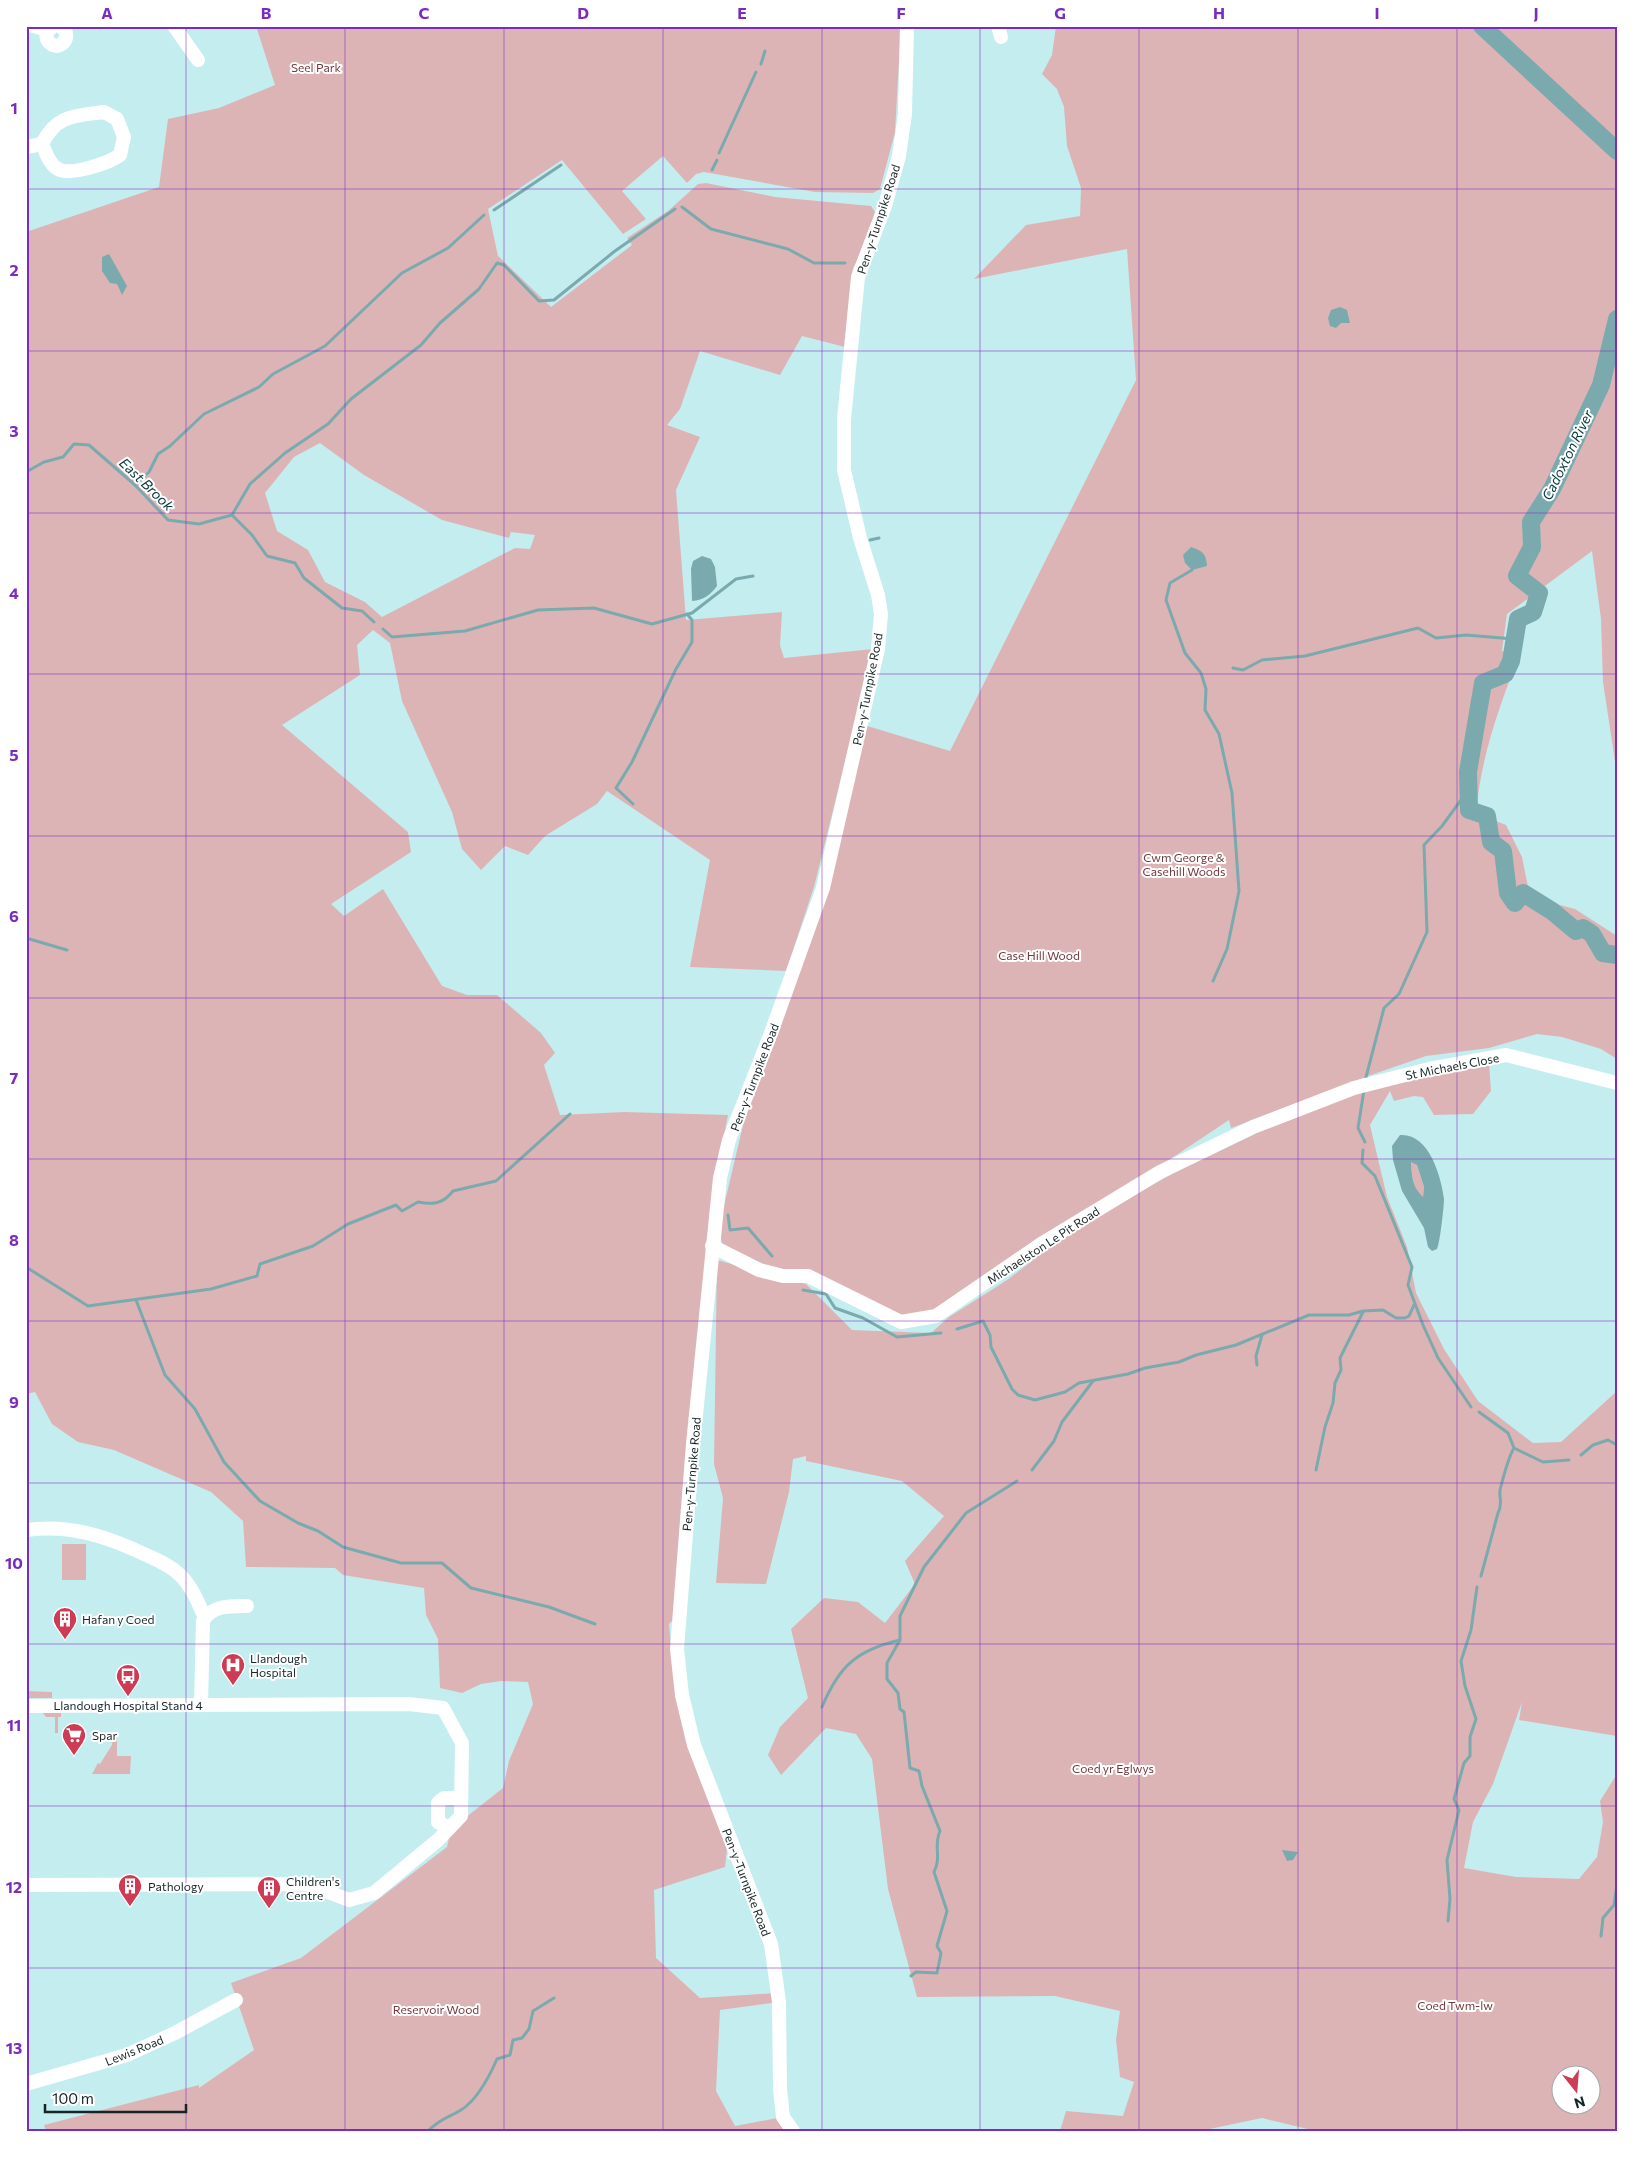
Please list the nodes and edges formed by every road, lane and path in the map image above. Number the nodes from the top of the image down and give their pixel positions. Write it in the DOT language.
graph roads {
  1 [pos="33,26"];
  2 [pos="174,26"];
  3 [pos="907,26"];
  4 [pos="54,28"];
  5 [pos="198,60"];
  6 [pos="42,144"];
  7 [pos="26,147"];
  8 [pos="1374,1082"];
  9 [pos="1617,1083"];
  10 [pos="712,1246"];
  11 [pos="26,1530"];
  12 [pos="247,1606"];
  13 [pos="205,1618"];
  14 [pos="201,1705"];
  15 [pos="26,1706"];
  16 [pos="462,1798"];
  17 [pos="449,1828"];
  18 [pos="26,1885"];
  19 [pos="236,2000"];
  20 [pos="26,2084"];
  21 [pos="793,2131"];
  1 -- 4 [label="street"];
  2 -- 5 [label="street"];
  3 -- 10 [label="street, Pen-y-Turnpike Road"];
  6 -- 6 [label="street"];
  6 -- 7 [label="street"];
  8 -- 9 [label="street, St Michaels Close"];
  8 -- 10 [label="street, Michaelston Le Pit Road"];
  10 -- 21 [label="street, Pen-y-Turnpike Road"];
  11 -- 13 [label="street"];
  12 -- 13 [label="street"];
  13 -- 14 [label="street"];
  14 -- 15 [label="street"];
  14 -- 16 [label="street"];
  16 -- 17 [label="street"];
  16 -- 17 [label="street"];
  17 -- 18 [label="street"];
  19 -- 20 [label="street, Lewis Road"];
}
